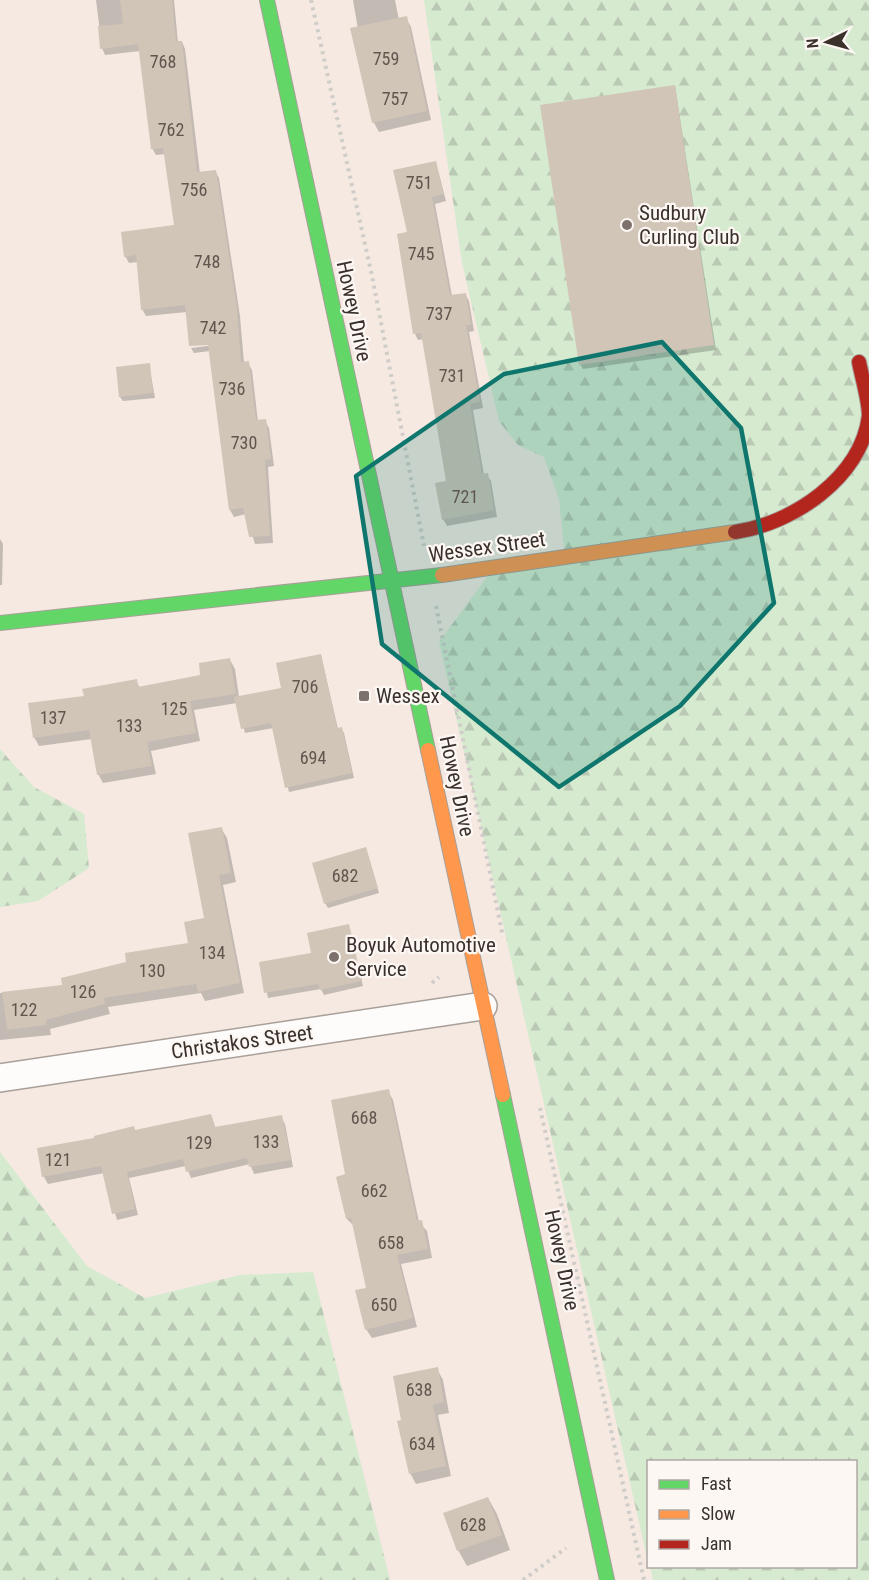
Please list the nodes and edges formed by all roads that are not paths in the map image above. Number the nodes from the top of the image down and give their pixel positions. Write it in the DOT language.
graph roads {
  1 [pos="267,0"];
  2 [pos="859,362"];
  3 [pos="391,581"];
  4 [pos="0,623"];
  5 [pos="483,1006"];
  6 [pos="0,1078"];
  7 [pos="608,1580"];
  1 -- 3 [label="main road, Howey Drive"];
  2 -- 3 [label="main road, Wessex Street"];
  3 -- 4 [label="main road, Wessex Street"];
  3 -- 5 [label="main road, Howey Drive"];
  5 -- 6 [label="street, Christakos Street"];
  5 -- 7 [label="main road, Howey Drive"];
}
